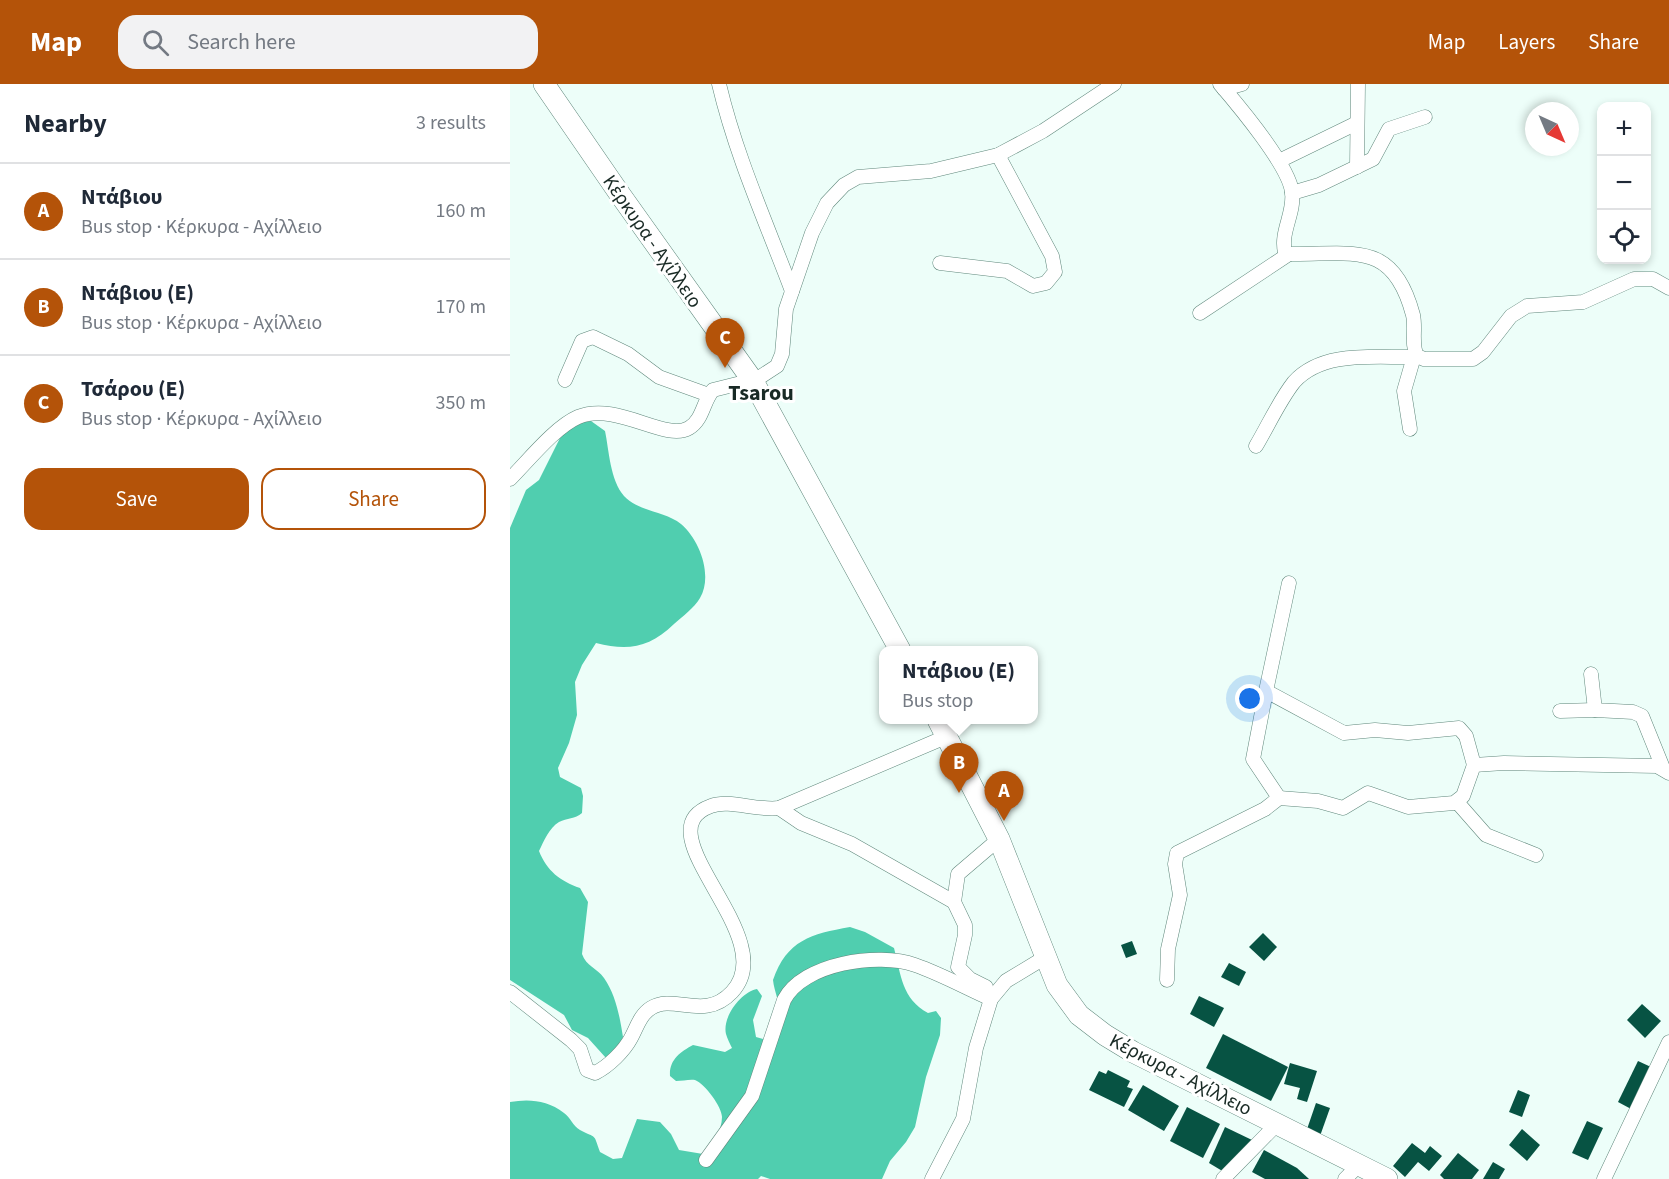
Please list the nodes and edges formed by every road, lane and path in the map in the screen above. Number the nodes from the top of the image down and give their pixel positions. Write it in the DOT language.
graph roads {
  1 [pos="544,84"];
  2 [pos="719,84"];
  3 [pos="1114,84"];
  4 [pos="1242,84"];
  5 [pos="1358,84"];
  6 [pos="1222,86"];
  7 [pos="1425,117"];
  8 [pos="1357,123"];
  9 [pos="998,155"];
  10 [pos="1279,161"];
  11 [pos="1357,167"];
  12 [pos="1292,193"];
  13 [pos="1289,255"];
  14 [pos="940,263"];
  15 [pos="1669,288"];
  16 [pos="792,291"];
  17 [pos="1200,312"];
  18 [pos="1414,355"];
  19 [pos="565,380"];
  20 [pos="753,381"];
  21 [pos="709,395"];
  22 [pos="1410,429"];
  23 [pos="1256,447"];
  24 [pos="510,479"];
  25 [pos="1289,583"];
  26 [pos="897,646"];
  27 [pos="1592,674"];
  28 [pos="1266,690"];
  29 [pos="1595,710"];
  30 [pos="1560,711"];
  31 [pos="943,728"];
  32 [pos="1474,765"];
  33 [pos="1666,771"];
  34 [pos="1279,798"];
  35 [pos="1457,802"];
  36 [pos="778,808"];
  37 [pos="999,839"];
  38 [pos="1536,855"];
  39 [pos="954,902"];
  40 [pos="1044,958"];
  41 [pos="1167,980"];
  42 [pos="510,992"];
  43 [pos="994,995"];
  44 [pos="1669,1042"];
  45 [pos="1278,1123"];
  46 [pos="706,1160"];
  47 [pos="1352,1172"];
  48 [pos="932,1179"];
  49 [pos="1223,1179"];
  50 [pos="1387,1179"];
  51 [pos="1604,1179"];
  1 -- 20 [label="main road, Κέρκυρα - Αχίλλειο"];
  2 -- 16 [label="street"];
  3 -- 9 [label="street"];
  4 -- 6 [label="street"];
  5 -- 8 [label="street"];
  6 -- 10 [label="street"];
  7 -- 11 [label="street"];
  8 -- 10 [label="street"];
  8 -- 11 [label="street"];
  9 -- 14 [label="street"];
  9 -- 16 [label="street"];
  10 -- 12 [label="street"];
  11 -- 12 [label="street"];
  12 -- 13 [label="street"];
  13 -- 17 [label="street"];
  13 -- 18 [label="street"];
  15 -- 18 [label="street"];
  16 -- 20 [label="street"];
  18 -- 22 [label="street"];
  18 -- 23 [label="street"];
  19 -- 21 [label="street"];
  20 -- 21 [label="street"];
  20 -- 26 [label="main road, Κέρκυρα - Αχίλλειο"];
  21 -- 24 [label="street"];
  25 -- 28 [label="street"];
  27 -- 29 [label="street"];
  28 -- 32 [label="street"];
  28 -- 34 [label="street"];
  29 -- 30 [label="street"];
  29 -- 33 [label="street"];
  31 -- 36 [label="street"];
  31 -- 37 [label="main road, Κέρκυρα - Αχίλλειο"];
  32 -- 33 [label="street"];
  32 -- 35 [label="street"];
  34 -- 35 [label="street"];
  34 -- 41 [label="street"];
  35 -- 38 [label="street"];
  36 -- 39 [label="street"];
  36 -- 42 [label="street"];
  37 -- 39 [label="street"];
  37 -- 40 [label="main road, Κέρκυρα - Αχίλλειο"];
  39 -- 43 [label="street"];
  40 -- 43 [label="street"];
  40 -- 45 [label="main road, Κέρκυρα - Αχίλλειο"];
  43 -- 46 [label="street"];
  43 -- 48 [label="street"];
  44 -- 51 [label="street"];
  45 -- 47 [label="main road, Κέρκυρα - Αχίλλειο"];
  45 -- 49 [label="street"];
  47 -- 50 [label="main road, Κέρκυρα - Αχίλλειο"];
}
